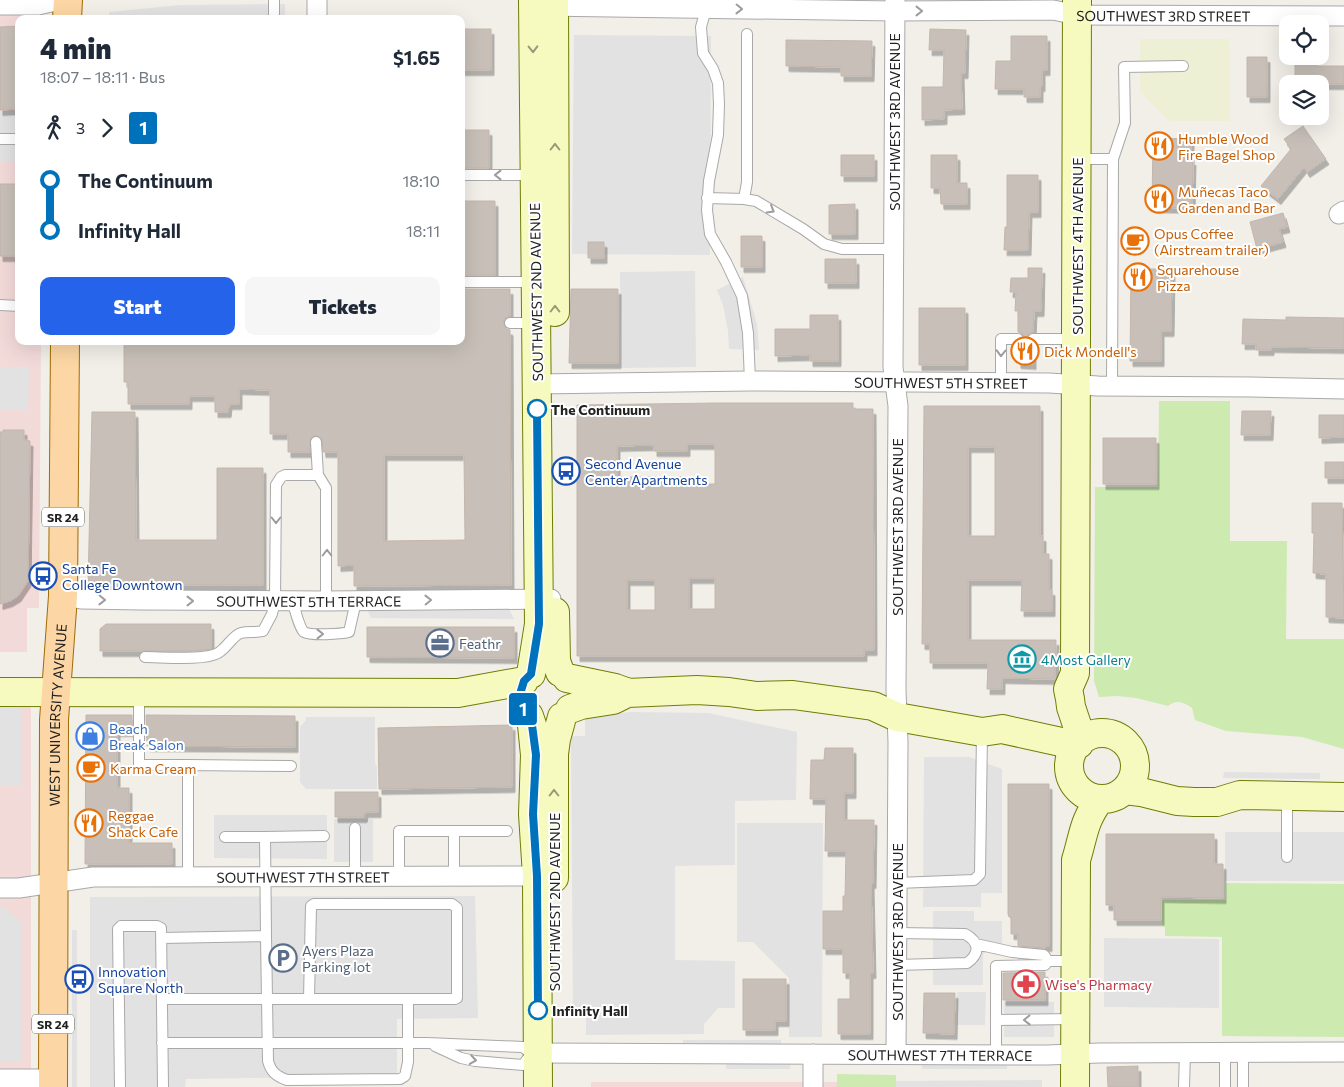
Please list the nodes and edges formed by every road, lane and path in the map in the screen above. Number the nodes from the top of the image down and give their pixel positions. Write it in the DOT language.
graph roads {
  1 [pos="60,0"];
  2 [pos="68,0"];
  3 [pos="274,0"];
  4 [pos="317,0"];
  5 [pos="544,3"];
  6 [pos="706,4"];
  7 [pos="0,5"];
  8 [pos="856,5"];
  9 [pos="894,5"];
  10 [pos="1077,8"];
  11 [pos="67,15"];
  12 [pos="274,15"];
  13 [pos="317,15"];
  14 [pos="1344,16"];
  15 [pos="747,34"];
  16 [pos="1183,66"];
  17 [pos="0,139"];
  18 [pos="15,139"];
  19 [pos="1077,159"];
  20 [pos="1113,159"];
  21 [pos="465,175"];
  22 [pos="541,193"];
  23 [pos="708,198"];
  24 [pos="744,199"];
  25 [pos="894,249"];
  26 [pos="465,282"];
  27 [pos="536,282"];
  28 [pos="0,305"];
  29 [pos="15,306"];
  30 [pos="1018,339"];
  31 [pos="1033,339"];
  32 [pos="1076,339"];
  33 [pos="65,345"];
  34 [pos="750,381"];
  35 [pos="895,383"];
  36 [pos="1001,383"];
  37 [pos="546,384"];
  38 [pos="1076,386"];
  39 [pos="1112,386"];
  40 [pos="1344,389"];
  41 [pos="316,442"];
  42 [pos="318,475"];
  43 [pos="63,596"];
  44 [pos="547,599"];
  45 [pos="284,601"];
  46 [pos="326,601"];
  47 [pos="356,601"];
  48 [pos="145,657"];
  49 [pos="563,676"];
  50 [pos="528,678"];
  51 [pos="0,692"];
  52 [pos="55,692"];
  53 [pos="139,693"];
  54 [pos="458,693"];
  55 [pos="627,693"];
  56 [pos="526,712"];
  57 [pos="566,713"];
  58 [pos="897,717"];
  59 [pos="982,732"];
  60 [pos="1088,739"];
  61 [pos="1134,762"];
  62 [pos="188,765"];
  63 [pos="291,766"];
  64 [pos="1073,779"];
  65 [pos="1113,795"];
  66 [pos="1240,796"];
  67 [pos="1287,796"];
  68 [pos="1344,797"];
  69 [pos="356,828"];
  70 [pos="454,831"];
  71 [pos="507,831"];
  72 [pos="324,836"];
  73 [pos="225,837"];
  74 [pos="265,837"];
  75 [pos="1287,857"];
  76 [pos="1076,860"];
  77 [pos="356,876"];
  78 [pos="399,876"];
  79 [pos="454,876"];
  80 [pos="546,876"];
  81 [pos="188,877"];
  82 [pos="265,877"];
  83 [pos="897,883"];
  84 [pos="53,884"];
  85 [pos="0,888"];
  86 [pos="897,933"];
  87 [pos="266,936"];
  88 [pos="161,938"];
  89 [pos="976,944"];
  90 [pos="1048,961"];
  91 [pos="1076,961"];
  92 [pos="897,965"];
  93 [pos="162,999"];
  94 [pos="266,999"];
  95 [pos="310,999"];
  96 [pos="408,999"];
  97 [pos="1076,1019"];
  98 [pos="996,1020"];
  99 [pos="162,1043"];
  100 [pos="267,1043"];
  101 [pos="408,1043"];
  102 [pos="427,1043"];
  103 [pos="1185,1052"];
  104 [pos="1234,1052"];
  105 [pos="1344,1052"];
  106 [pos="541,1053"];
  107 [pos="1076,1053"];
  108 [pos="813,1054"];
  109 [pos="896,1054"];
  110 [pos="996,1055"];
  111 [pos="0,1080"];
  112 [pos="53,1083"];
  113 [pos="120,1087"];
  114 [pos="163,1087"];
  115 [pos="538,1087"];
  116 [pos="556,1087"];
  117 [pos="813,1087"];
  118 [pos="1075,1087"];
  119 [pos="1184,1087"];
  120 [pos="1225,1087"];
  121 [pos="1243,1087"];
  1 -- 7 [label="street"];
  2 -- 11 [label="main road"];
  3 -- 12 [label="lane"];
  4 -- 13 [label="street"];
  5 -- 6 [label="street, SOUTHWEST 3RD STREET"];
  5 -- 22 [label="street, SOUTHWEST 2ND AVENUE"];
  6 -- 8 [label="street, SOUTHWEST 3RD STREET, one-way"];
  6 -- 23 [label="lane"];
  8 -- 9 [label="street, SOUTHWEST 3RD STREET"];
  9 -- 10 [label="street, SOUTHWEST 3RD STREET, one-way"];
  9 -- 25 [label="street, SOUTHWEST 3RD AVENUE"];
  10 -- 14 [label="street, SOUTHWEST 3RD STREET"];
  10 -- 19 [label="street, SOUTHWEST 4TH AVENUE"];
  15 -- 24 [label="lane"];
  16 -- 20 [label="lane"];
  17 -- 18 [label="lane"];
  19 -- 20 [label="lane"];
  19 -- 32 [label="street, SOUTHWEST 4TH AVENUE"];
  20 -- 39 [label="lane"];
  22 -- 21 [label="lane, one-way"];
  22 -- 27 [label="street, SOUTHWEST 2ND AVENUE"];
  37 -- 22 [label="street, SOUTHWEST 2ND AVENUE, one-way"];
  23 -- 24 [label="lane"];
  23 -- 34 [label="lane"];
  24 -- 25 [label="lane, one-way"];
  25 -- 35 [label="street, SOUTHWEST 3RD AVENUE"];
  26 -- 27 [label="lane"];
  27 -- 37 [label="street, SOUTHWEST 2ND AVENUE"];
  28 -- 29 [label="lane"];
  30 -- 36 [label="lane, one-way"];
  31 -- 32 [label="lane"];
  32 -- 38 [label="street, SOUTHWEST 4TH AVENUE"];
  33 -- 43 [label="main road, WEST UNIVERSITY AVENUE / SR 24"];
  34 -- 35 [label="street, SOUTHWEST 5TH STREET"];
  34 -- 37 [label="street, SOUTHWEST 5TH STREET"];
  35 -- 36 [label="street, SOUTHWEST 5TH STREET"];
  35 -- 58 [label="street, SOUTHWEST 3RD AVENUE"];
  36 -- 38 [label="street, SOUTHWEST 5TH STREET"];
  37 -- 44 [label="street, SOUTHWEST 2ND AVENUE"];
  38 -- 39 [label="street, SOUTHWEST 5TH STREET"];
  38 -- 60 [label="street, SOUTHWEST 4TH AVENUE"];
  39 -- 40 [label="street, SOUTHWEST 5TH STREET"];
  41 -- 42 [label="lane"];
  42 -- 45 [label="lane, one-way"];
  46 -- 42 [label="lane, one-way"];
  43 -- 45 [label="street, SOUTHWEST 5TH TERRACE, one-way"];
  43 -- 52 [label="main road, WEST UNIVERSITY AVENUE / SR 24"];
  47 -- 44 [label="street, SOUTHWEST 5TH TERRACE, one-way"];
  44 -- 49 [label="street, SOUTHWEST 2ND AVENUE"];
  44 -- 50 [label="street, SOUTHWEST 2ND AVENUE"];
  45 -- 46 [label="street, SOUTHWEST 5TH TERRACE"];
  45 -- 47 [label="lane, one-way"];
  45 -- 48 [label="lane"];
  46 -- 47 [label="street, SOUTHWEST 5TH TERRACE"];
  49 -- 50 [label="street"];
  49 -- 55 [label="street"];
  49 -- 57 [label="street"];
  50 -- 54 [label="street"];
  50 -- 56 [label="street"];
  51 -- 52 [label="street"];
  52 -- 53 [label="street"];
  52 -- 84 [label="main road, WEST UNIVERSITY AVENUE / SR 24"];
  53 -- 54 [label="street"];
  53 -- 62 [label="lane"];
  54 -- 56 [label="street"];
  55 -- 57 [label="street"];
  55 -- 58 [label="street"];
  56 -- 57 [label="street"];
  56 -- 80 [label="street, SOUTHWEST 2ND AVENUE"];
  80 -- 57 [label="street, SOUTHWEST 2ND AVENUE, one-way"];
  58 -- 59 [label="street"];
  58 -- 83 [label="street, SOUTHWEST 3RD AVENUE"];
  59 -- 60 [label="street"];
  59 -- 64 [label="street"];
  59 -- 83 [label="lane"];
  60 -- 61 [label="street"];
  60 -- 64 [label="street"];
  61 -- 65 [label="street"];
  61 -- 66 [label="street"];
  62 -- 63 [label="lane"];
  62 -- 81 [label="lane"];
  64 -- 65 [label="street"];
  64 -- 76 [label="street"];
  65 -- 66 [label="street"];
  65 -- 76 [label="street"];
  66 -- 67 [label="street"];
  67 -- 68 [label="street"];
  67 -- 75 [label="lane"];
  69 -- 77 [label="lane"];
  70 -- 71 [label="lane"];
  70 -- 78 [label="lane"];
  70 -- 79 [label="lane"];
  72 -- 74 [label="lane"];
  73 -- 74 [label="lane"];
  74 -- 82 [label="lane"];
  76 -- 91 [label="street"];
  77 -- 78 [label="street, SOUTHWEST 7TH STREET"];
  77 -- 82 [label="street, SOUTHWEST 7TH STREET"];
  78 -- 79 [label="street, SOUTHWEST 7TH STREET"];
  79 -- 80 [label="street, SOUTHWEST 7TH STREET"];
  80 -- 106 [label="street, SOUTHWEST 2ND AVENUE"];
  81 -- 82 [label="street, SOUTHWEST 7TH STREET"];
  81 -- 84 [label="street, SOUTHWEST 7TH STREET"];
  82 -- 87 [label="lane"];
  83 -- 86 [label="street, SOUTHWEST 3RD AVENUE"];
  84 -- 85 [label="street, SOUTHWEST 7TH STREET"];
  84 -- 112 [label="main road, WEST UNIVERSITY AVENUE / SR 24"];
  86 -- 89 [label="lane"];
  86 -- 92 [label="street, SOUTHWEST 3RD AVENUE"];
  87 -- 88 [label="lane"];
  87 -- 94 [label="lane"];
  88 -- 93 [label="lane"];
  88 -- 113 [label="lane"];
  89 -- 90 [label="lane"];
  89 -- 92 [label="lane"];
  90 -- 91 [label="lane"];
  90 -- 98 [label="lane"];
  91 -- 97 [label="street"];
  92 -- 109 [label="street, SOUTHWEST 3RD AVENUE"];
  93 -- 94 [label="lane"];
  93 -- 99 [label="lane"];
  94 -- 95 [label="lane"];
  94 -- 100 [label="lane"];
  95 -- 96 [label="lane"];
  95 -- 96 [label="lane"];
  96 -- 101 [label="lane"];
  97 -- 98 [label="lane, one-way"];
  97 -- 107 [label="street"];
  98 -- 110 [label="lane"];
  99 -- 100 [label="lane"];
  99 -- 114 [label="lane"];
  100 -- 101 [label="lane"];
  100 -- 101 [label="lane"];
  101 -- 102 [label="lane"];
  102 -- 106 [label="lane"];
  102 -- 106 [label="lane, one-way"];
  103 -- 104 [label="street, SOUTHWEST 7TH TERRACE"];
  103 -- 107 [label="street, SOUTHWEST 7TH TERRACE"];
  103 -- 119 [label="lane"];
  104 -- 105 [label="street, SOUTHWEST 7TH TERRACE"];
  104 -- 120 [label="lane"];
  104 -- 121 [label="lane"];
  106 -- 108 [label="street, SOUTHWEST 7TH TERRACE"];
  106 -- 115 [label="street, SOUTHWEST 2ND AVENUE"];
  106 -- 116 [label="street, SOUTHWEST 2ND AVENUE"];
  107 -- 110 [label="street, SOUTHWEST 7TH TERRACE"];
  107 -- 118 [label="street"];
  108 -- 109 [label="street, SOUTHWEST 7TH TERRACE"];
  108 -- 117 [label="street"];
  109 -- 110 [label="street, SOUTHWEST 7TH TERRACE"];
  111 -- 112 [label="street"];
}
